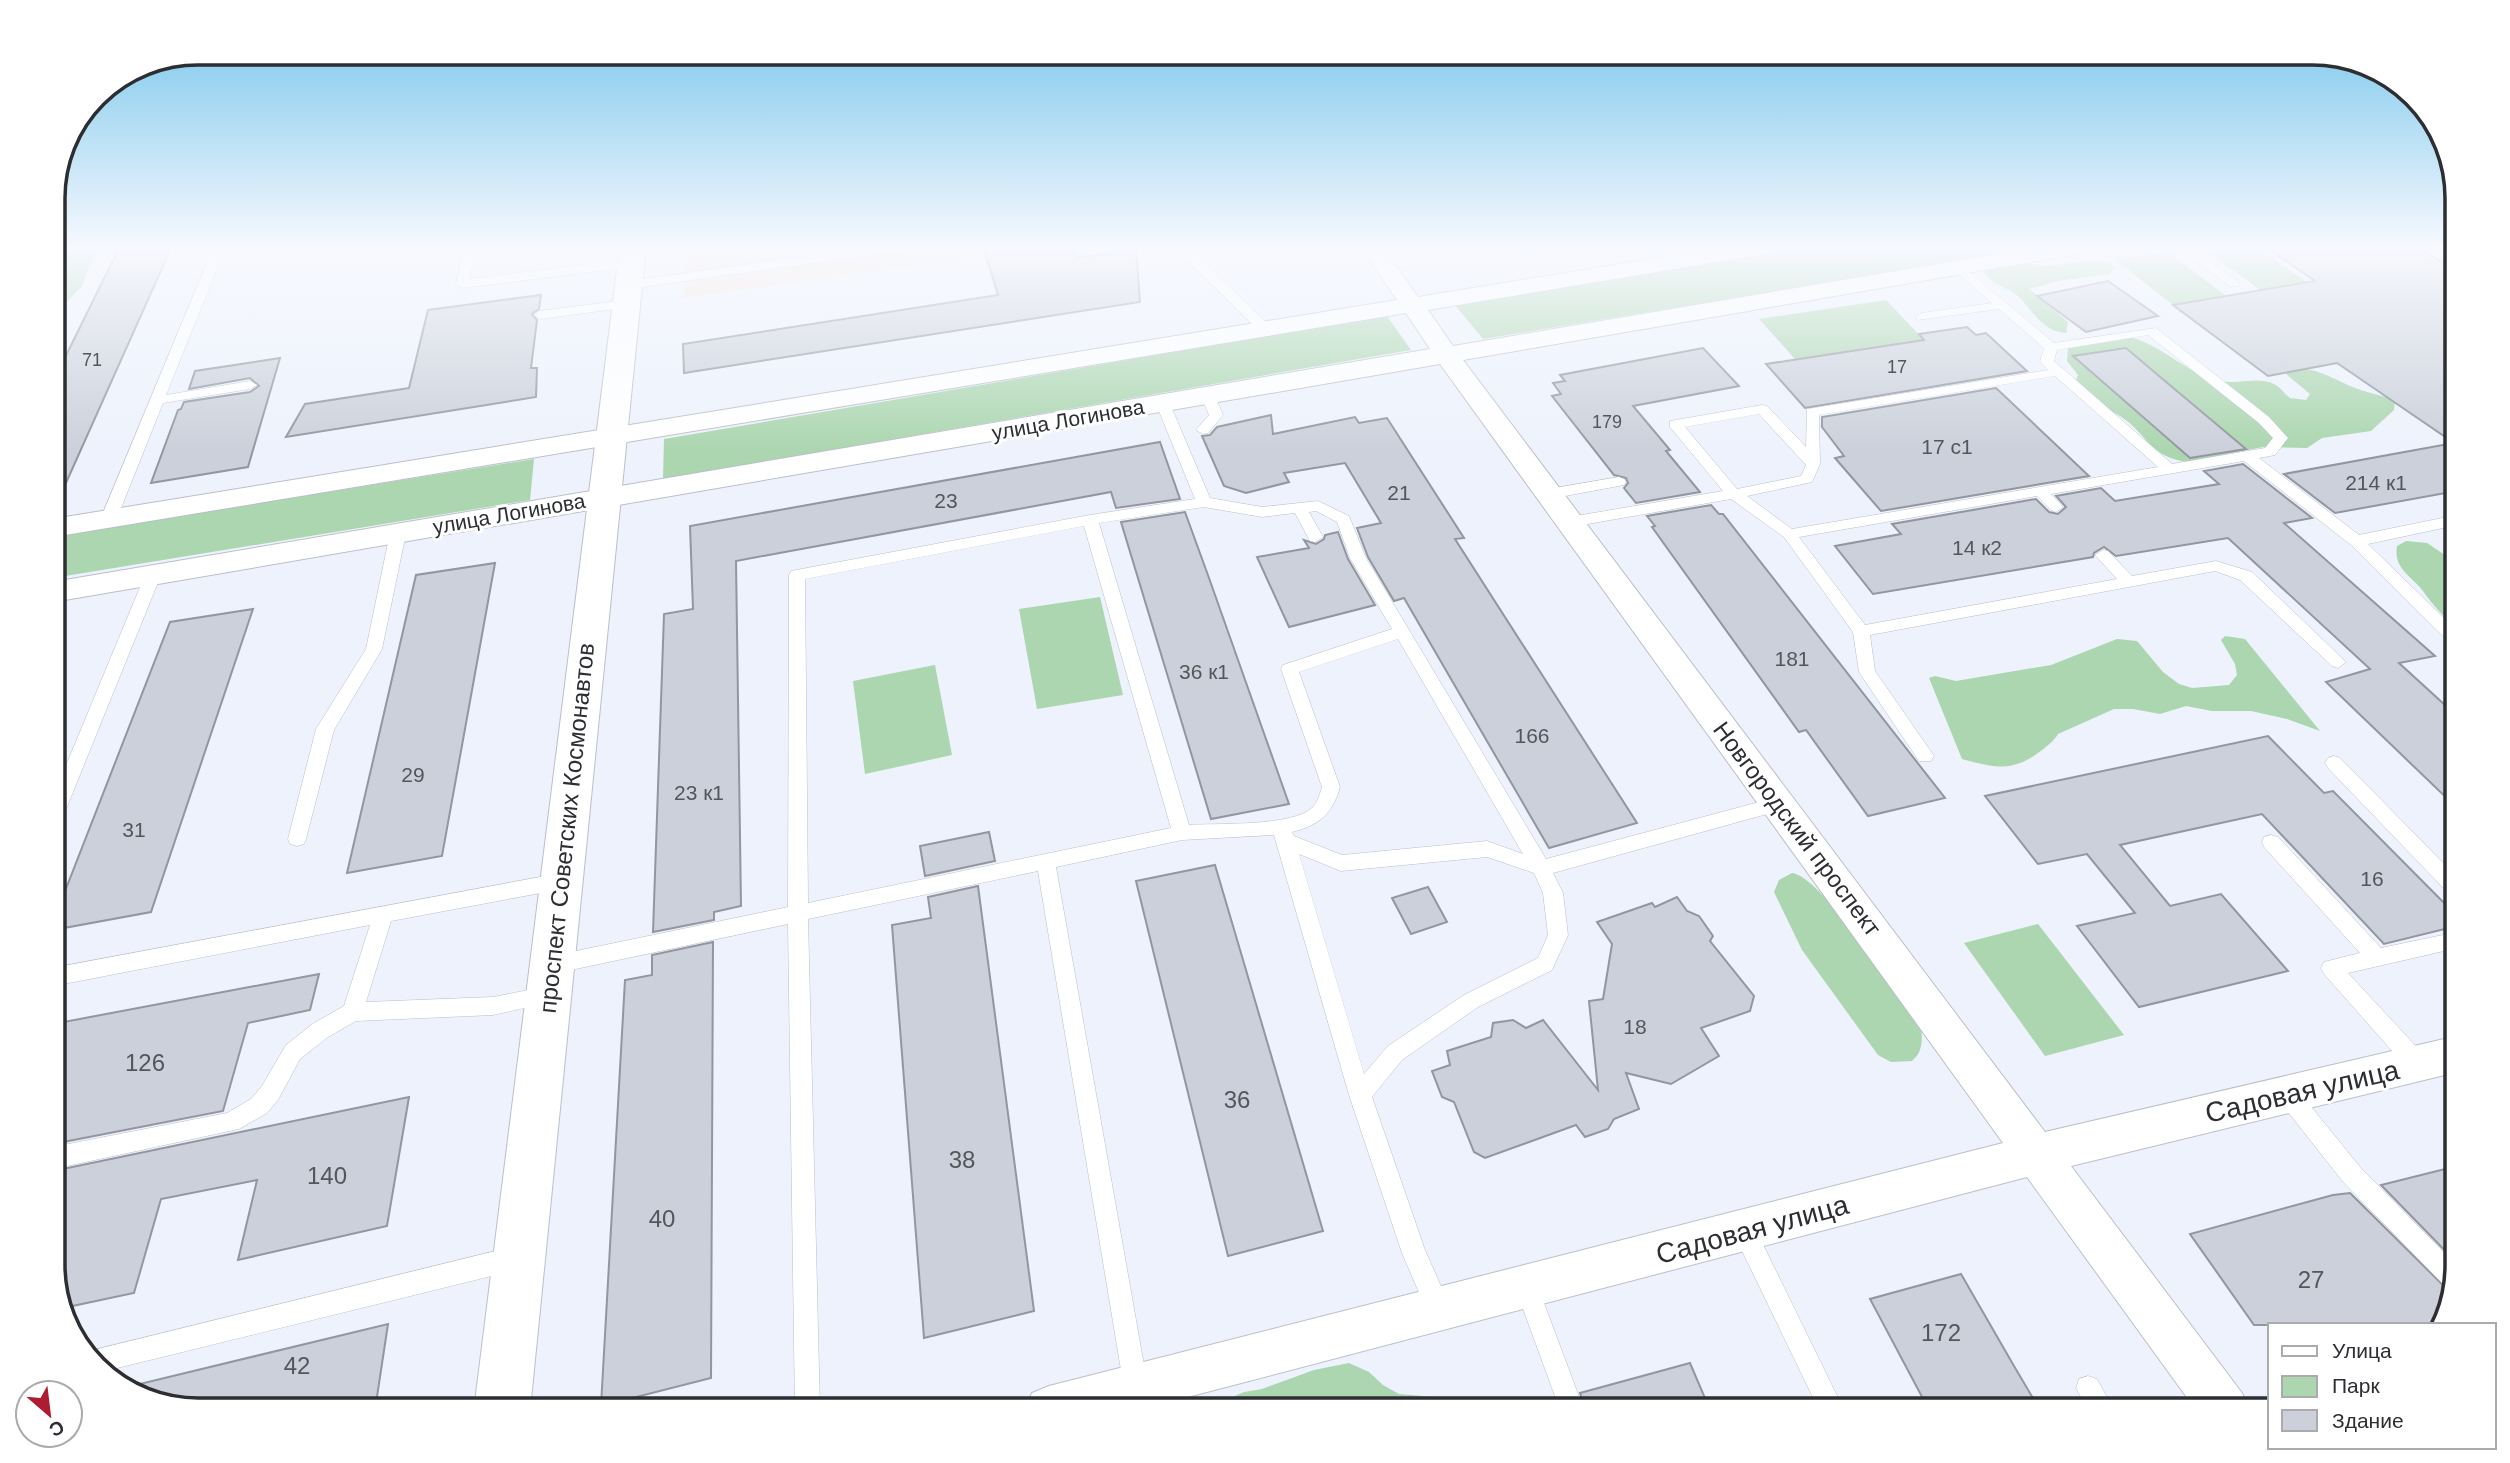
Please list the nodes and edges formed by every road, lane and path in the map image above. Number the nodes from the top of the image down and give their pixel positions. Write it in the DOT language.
graph roads {
  1 [pos="193,314"];
  2 [pos="625,314"];
  3 [pos="1250,314"];
  4 [pos="1355,314"];
  5 [pos="1418,314"];
  6 [pos="1680,314"];
  7 [pos="1940,314"];
  8 [pos="2013,314"];
  9 [pos="1922,317"];
  10 [pos="1265,329"];
  11 [pos="2051,347"];
  12 [pos="1446,354"];
  13 [pos="2058,372"];
  14 [pos="250,385"];
  15 [pos="1208,396"];
  16 [pos="158,400"];
  17 [pos="1163,404"];
  18 [pos="1203,430"];
  19 [pos="611,436"];
  20 [pos="2247,456"];
  21 [pos="1812,464"];
  22 [pos="2169,470"];
  23 [pos="1619,482"];
  24 [pos="2041,492"];
  25 [pos="1733,493"];
  26 [pos="1549,495"];
  27 [pos="605,498"];
  28 [pos="1204,502"];
  29 [pos="2056,507"];
  30 [pos="1300,508"];
  31 [pos="109,519"];
  32 [pos="1090,520"];
  33 [pos="1570,522"];
  34 [pos="2445,522"];
  35 [pos="65,526"];
  36 [pos="398,533"];
  37 [pos="1789,534"];
  38 [pos="1315,537"];
  39 [pos="2356,541"];
  40 [pos="2103,555"];
  41 [pos="153,575"];
  42 [pos="2129,582"];
  43 [pos="65,590"];
  44 [pos="2445,628"];
  45 [pos="1861,631"];
  46 [pos="1402,632"];
  47 [pos="2338,662"];
  48 [pos="1925,755"];
  49 [pos="2334,763"];
  50 [pos="65,790"];
  51 [pos="1778,803"];
  52 [pos="1182,833"];
  53 [pos="1284,834"];
  54 [pos="297,839"];
  55 [pos="2271,842"];
  56 [pos="1046,864"];
  57 [pos="1541,868"];
  58 [pos="2445,877"];
  59 [pos="562,881"];
  60 [pos="383,914"];
  61 [pos="798,914"];
  62 [pos="2445,943"];
  63 [pos="2377,958"];
  64 [pos="65,974"];
  65 [pos="550,980"];
  66 [pos="353,1012"];
  67 [pos="2445,1057"];
  68 [pos="2417,1063"];
  69 [pos="1360,1095"];
  70 [pos="2288,1095"];
  71 [pos="2038,1154"];
  72 [pos="65,1156"];
  73 [pos="1745,1232"];
  74 [pos="519,1258"];
  75 [pos="2445,1270"];
  76 [pos="1527,1287"];
  77 [pos="1439,1309"];
  78 [pos="104,1359"];
  79 [pos="1136,1388"];
  80 [pos="2088,1388"];
  81 [pos="503,1398"];
  82 [pos="807,1398"];
  83 [pos="1097,1398"];
  84 [pos="1568,1398"];
  85 [pos="1826,1398"];
  86 [pos="2094,1398"];
  87 [pos="2216,1398"];
  1 -- 16 [label="lane"];
  2 -- 19 [label="main road, проспект Советских Космонавтов"];
  3 -- 10 [label="lane"];
  4 -- 10 [label="street"];
  5 -- 12 [label="street, Новгородский проспект"];
  6 -- 12 [label="street, улица Логинова"];
  7 -- 9 [label="lane"];
  8 -- 11 [label="lane"];
  10 -- 19 [label="street"];
  11 -- 13 [label="lane"];
  11 -- 20 [label="lane"];
  12 -- 15 [label="street, улица Логинова"];
  12 -- 26 [label="street, Новгородский проспект"];
  13 -- 21 [label="lane"];
  13 -- 22 [label="lane"];
  14 -- 16 [label="lane"];
  15 -- 17 [label="street, улица Логинова"];
  15 -- 18 [label="lane"];
  16 -- 31 [label="lane"];
  17 -- 27 [label="street, улица Логинова"];
  17 -- 28 [label="lane"];
  19 -- 27 [label="main road, проспект Советских Космонавтов"];
  19 -- 31 [label="street"];
  20 -- 22 [label="lane"];
  20 -- 39 [label="lane"];
  21 -- 25 [label="lane"];
  21 -- 25 [label="lane"];
  22 -- 24 [label="lane"];
  23 -- 26 [label="lane"];
  24 -- 29 [label="lane"];
  24 -- 37 [label="lane"];
  25 -- 33 [label="lane"];
  25 -- 37 [label="lane"];
  26 -- 33 [label="street, Новгородский проспект"];
  27 -- 36 [label="street, улица Логинова"];
  27 -- 59 [label="main road, проспект Советских Космонавтов"];
  28 -- 30 [label="lane"];
  28 -- 32 [label="lane"];
  30 -- 38 [label="lane"];
  30 -- 46 [label="lane"];
  31 -- 35 [label="street"];
  32 -- 52 [label="lane"];
  32 -- 61 [label="lane"];
  33 -- 51 [label="street, Новгородский проспект"];
  34 -- 39 [label="lane"];
  36 -- 41 [label="street, улица Логинова"];
  36 -- 54 [label="lane"];
  37 -- 45 [label="lane"];
  39 -- 44 [label="lane"];
  40 -- 42 [label="lane"];
  41 -- 43 [label="street, улица Логинова"];
  41 -- 50 [label="lane"];
  42 -- 45 [label="lane"];
  42 -- 47 [label="lane"];
  45 -- 48 [label="lane"];
  46 -- 53 [label="lane"];
  46 -- 57 [label="lane"];
  49 -- 58 [label="lane"];
  51 -- 57 [label="lane"];
  51 -- 71 [label="street, Новгородский проспект"];
  52 -- 53 [label="lane"];
  52 -- 56 [label="lane"];
  53 -- 57 [label="lane"];
  53 -- 69 [label="lane"];
  55 -- 63 [label="lane"];
  56 -- 61 [label="lane"];
  56 -- 79 [label="lane"];
  57 -- 69 [label="lane"];
  59 -- 60 [label="lane"];
  59 -- 65 [label="main road, проспект Советских Космонавтов"];
  60 -- 64 [label="lane"];
  60 -- 66 [label="lane"];
  61 -- 65 [label="lane"];
  61 -- 82 [label="lane"];
  62 -- 63 [label="lane"];
  63 -- 68 [label="lane"];
  65 -- 66 [label="lane"];
  65 -- 74 [label="main road, проспект Советских Космонавтов"];
  66 -- 72 [label="lane"];
  67 -- 68 [label="street, Садовая улица"];
  68 -- 70 [label="street, Садовая улица"];
  69 -- 77 [label="lane"];
  70 -- 71 [label="street, Садовая улица"];
  70 -- 75 [label="lane"];
  71 -- 73 [label="street, Садовая улица"];
  71 -- 87 [label="street, Новгородский проспект"];
  73 -- 76 [label="street, Садовая улица"];
  73 -- 85 [label="lane"];
  74 -- 78 [label="lane"];
  74 -- 81 [label="main road, проспект Советских Космонавтов"];
  76 -- 77 [label="street, Садовая улица"];
  76 -- 84 [label="lane"];
  77 -- 79 [label="street, Садовая улица"];
  79 -- 83 [label="street, Садовая улица"];
  80 -- 86 [label="lane"];
}
